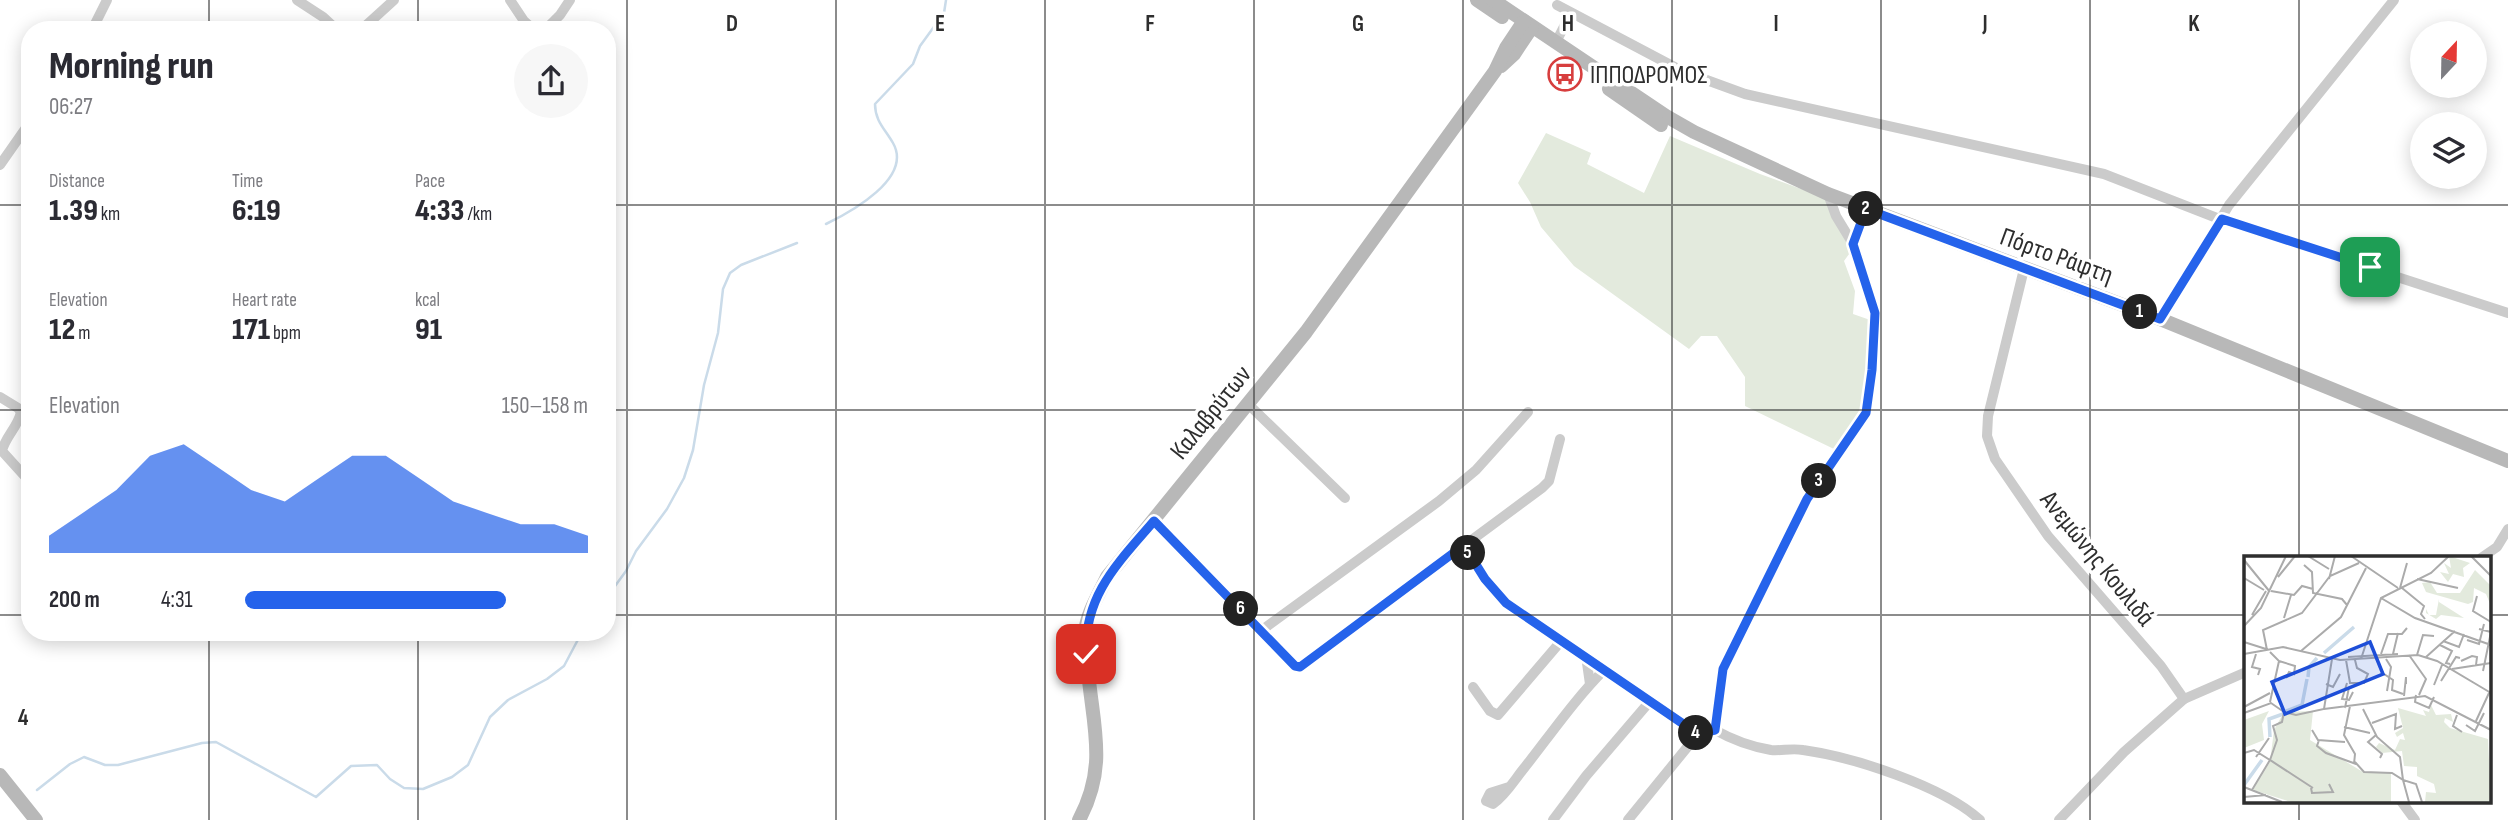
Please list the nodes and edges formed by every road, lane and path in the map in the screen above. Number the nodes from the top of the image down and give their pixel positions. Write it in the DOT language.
graph roads {
  1 [pos="107,0"];
  2 [pos="298,0"];
  3 [pos="394,0"];
  4 [pos="510,0"];
  5 [pos="570,0"];
  6 [pos="1477,0"];
  7 [pos="1493,0"];
  8 [pos="2394,0"];
  9 [pos="1557,5"];
  10 [pos="1571,13"];
  11 [pos="96,21"];
  12 [pos="327,21"];
  13 [pos="371,21"];
  14 [pos="524,21"];
  15 [pos="554,21"];
  16 [pos="1525,28"];
  17 [pos="1556,42"];
  18 [pos="21,135"];
  19 [pos="0,165"];
  20 [pos="1782,175"];
  21 [pos="1828,194"];
  22 [pos="1866,209"];
  23 [pos="2222,219"];
  24 [pos="1853,244"];
  25 [pos="2024,270"];
  26 [pos="2508,313"];
  27 [pos="2160,319"];
  28 [pos="0,397"];
  29 [pos="1248,404"];
  30 [pos="21,412"];
  31 [pos="21,412"];
  32 [pos="1528,412"];
  33 [pos="1560,439"];
  34 [pos="2508,461"];
  35 [pos="21,472"];
  36 [pos="1345,498"];
  37 [pos="1154,521"];
  38 [pos="2508,529"];
  39 [pos="1465,547"];
  40 [pos="2484,556"];
  41 [pos="1262,630"];
  42 [pos="1562,640"];
  43 [pos="1586,656"];
  44 [pos="1605,669"];
  45 [pos="2244,671"];
  46 [pos="1590,684"];
  47 [pos="1473,687"];
  48 [pos="2184,699"];
  49 [pos="1651,700"];
  50 [pos="1715,730"];
  51 [pos="1698,734"];
  52 [pos="0,775"];
  53 [pos="1509,787"];
  54 [pos="2402,802"];
  55 [pos="36,820"];
  56 [pos="1079,820"];
  57 [pos="1553,820"];
  58 [pos="1628,820"];
  59 [pos="1980,820"];
  60 [pos="2059,820"];
  61 [pos="2415,820"];
  1 -- 11 [label="street"];
  2 -- 12 [label="street"];
  3 -- 13 [label="street"];
  4 -- 14 [label="street"];
  5 -- 15 [label="street"];
  6 -- 16 [label="main road, Πόρτο Ράφτη"];
  7 -- 16 [label="main road, Πόρτο Ράφτη"];
  8 -- 23 [label="street"];
  9 -- 10 [label="street"];
  10 -- 17 [label="street"];
  10 -- 23 [label="street"];
  16 -- 17 [label="main road, Πόρτο Ράφτη"];
  16 -- 20 [label="main road, Πόρτο Ράφτη"];
  16 -- 29 [label="main road, Καλαβρύτων"];
  17 -- 20 [label="main road, Πόρτο Ράφτη"];
  18 -- 19 [label="street"];
  20 -- 21 [label="main road, Πόρτο Ράφτη"];
  21 -- 22 [label="main road, Πόρτο Ράφτη"];
  21 -- 24 [label="street"];
  22 -- 24 [label="street"];
  22 -- 25 [label="main road, Πόρτο Ράφτη"];
  23 -- 26 [label="street"];
  23 -- 27 [label="street"];
  24 -- 50 [label="street"];
  25 -- 27 [label="main road, Πόρτο Ράφτη"];
  25 -- 48 [label="street, Ανεμώνης Κουλιδά"];
  27 -- 34 [label="main road, Πόρτο Ράφτη"];
  28 -- 30 [label="street"];
  29 -- 36 [label="street"];
  29 -- 37 [label="main road, Καλαβρύτων"];
  31 -- 35 [label="street"];
  32 -- 41 [label="street"];
  33 -- 39 [label="street"];
  37 -- 41 [label="street"];
  37 -- 56 [label="main road, Καλαβρύτων"];
  38 -- 40 [label="street"];
  39 -- 41 [label="street"];
  39 -- 42 [label="street"];
  42 -- 43 [label="street"];
  42 -- 47 [label="street"];
  43 -- 44 [label="street"];
  43 -- 46 [label="street"];
  44 -- 46 [label="street"];
  44 -- 49 [label="street"];
  45 -- 48 [label="street"];
  46 -- 53 [label="street"];
  48 -- 60 [label="street"];
  49 -- 51 [label="street"];
  49 -- 57 [label="street"];
  50 -- 51 [label="street"];
  50 -- 59 [label="street"];
  51 -- 58 [label="street"];
  52 -- 55 [label="main road"];
  54 -- 61 [label="street"];
}
